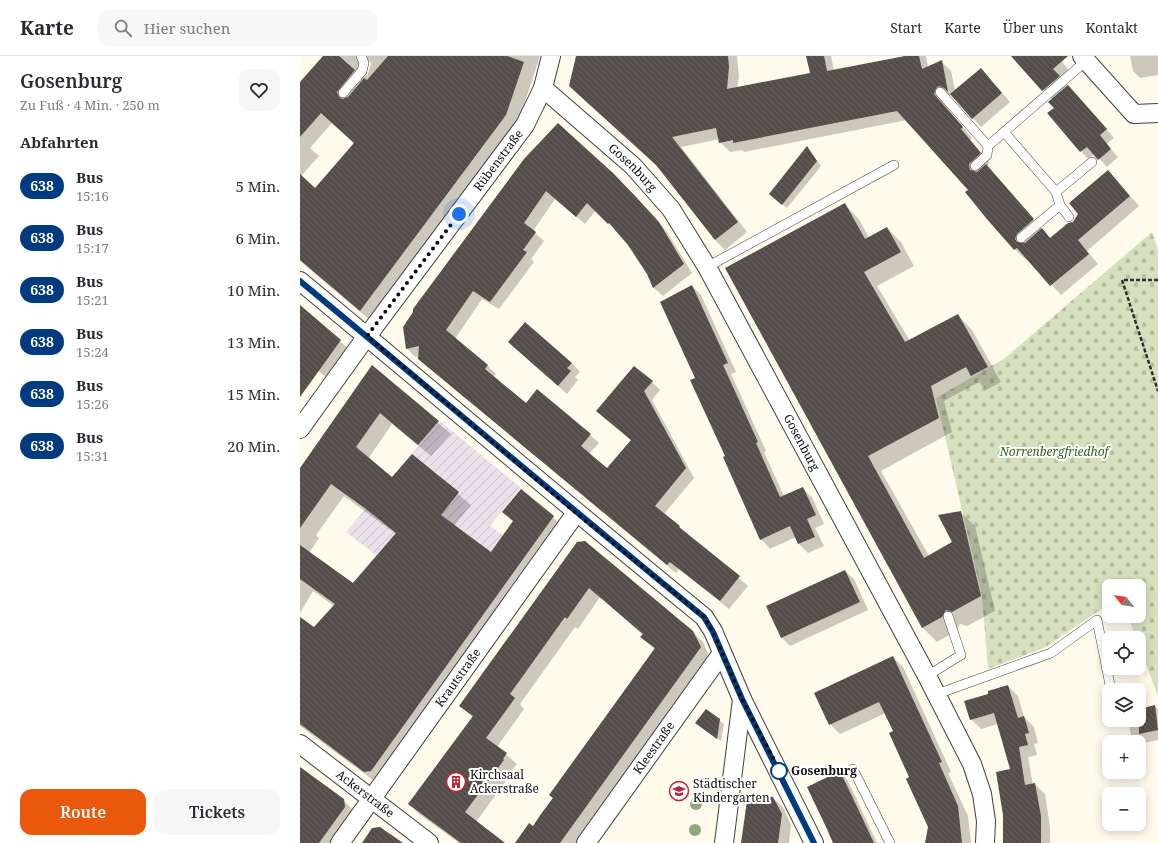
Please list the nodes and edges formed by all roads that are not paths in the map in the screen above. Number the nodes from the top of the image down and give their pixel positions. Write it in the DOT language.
graph roads {
  1 [pos="361,56"];
  2 [pos="551,56"];
  3 [pos="1084,58"];
  4 [pos="543,88"];
  5 [pos="940,92"];
  6 [pos="343,93"];
  7 [pos="1158,113"];
  8 [pos="1004,132"];
  9 [pos="988,146"];
  10 [pos="1092,162"];
  11 [pos="894,165"];
  12 [pos="975,166"];
  13 [pos="1056,192"];
  14 [pos="1060,206"];
  15 [pos="1069,217"];
  16 [pos="1021,238"];
  17 [pos="707,267"];
  18 [pos="300,282"];
  19 [pos="367,336"];
  20 [pos="300,429"];
  21 [pos="576,513"];
  22 [pos="948,616"];
  23 [pos="722,653"];
  24 [pos="927,676"];
  25 [pos="1110,683"];
  26 [pos="937,694"];
  27 [pos="742,699"];
  28 [pos="300,744"];
  29 [pos="853,769"];
  30 [pos="372,798"];
  31 [pos="340,843"];
  32 [pos="429,843"];
  33 [pos="586,843"];
  34 [pos="724,843"];
  35 [pos="814,843"];
  36 [pos="890,843"];
  37 [pos="985,843"];
  1 -- 6 [label="lane"];
  2 -- 4 [label="street, Rübenstraße"];
  3 -- 7 [label="street"];
  3 -- 8 [label="lane"];
  4 -- 17 [label="street, Gosenburg"];
  4 -- 19 [label="street, Rübenstraße"];
  5 -- 9 [label="lane"];
  8 -- 9 [label="lane"];
  8 -- 13 [label="lane"];
  9 -- 12 [label="lane"];
  10 -- 13 [label="lane"];
  11 -- 17 [label="lane"];
  13 -- 14 [label="lane"];
  14 -- 15 [label="lane"];
  14 -- 16 [label="lane"];
  17 -- 24 [label="street, Gosenburg"];
  18 -- 19 [label="street"];
  19 -- 20 [label="street, Rübenstraße"];
  19 -- 21 [label="street"];
  21 -- 23 [label="street"];
  21 -- 30 [label="street, Krautstraße"];
  22 -- 24 [label="lane"];
  23 -- 27 [label="street"];
  23 -- 33 [label="street, Kleestraße"];
  24 -- 26 [label="street, Gosenburg"];
  25 -- 26 [label="lane"];
  26 -- 37 [label="street, Gosenburg"];
  27 -- 34 [label="street"];
  27 -- 35 [label="street"];
  28 -- 30 [label="street, Ackerstraße"];
  29 -- 36 [label="lane"];
  30 -- 31 [label="street, Krautstraße"];
  30 -- 32 [label="street, Ackerstraße"];
}
